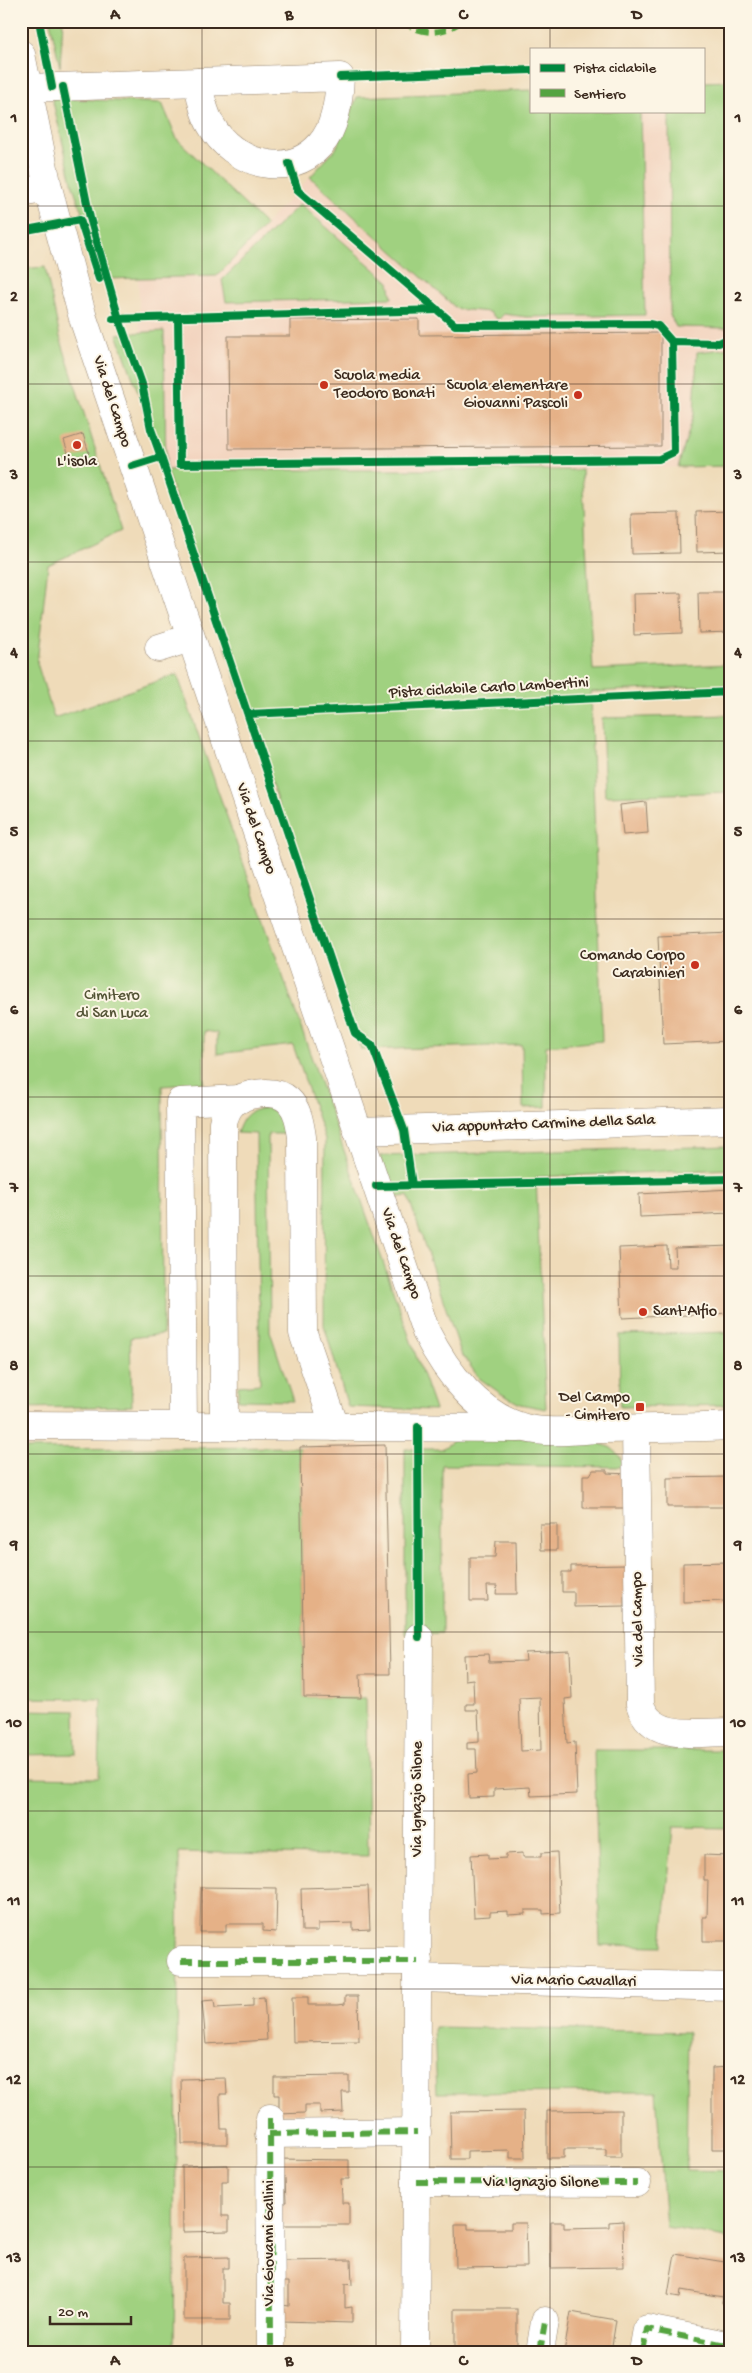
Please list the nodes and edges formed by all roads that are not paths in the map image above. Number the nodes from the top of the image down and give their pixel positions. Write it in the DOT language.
graph roads {
  1 [pos="21,54"];
  2 [pos="198,82"];
  3 [pos="29,88"];
  4 [pos="48,188"];
  5 [pos="21,193"];
  6 [pos="190,638"];
  7 [pos="159,648"];
  8 [pos="240,1099"];
  9 [pos="731,1120"];
  10 [pos="358,1131"];
  11 [pos="21,1425"];
  12 [pos="183,1426"];
  13 [pos="224,1426"];
  14 [pos="731,1426"];
  15 [pos="334,1427"];
  16 [pos="525,1428"];
  17 [pos="636,1428"];
  18 [pos="419,1637"];
  19 [pos="731,1732"];
  20 [pos="182,1962"];
  21 [pos="418,1970"];
  22 [pos="731,1986"];
  23 [pos="416,2132"];
  24 [pos="416,2182"];
  25 [pos="637,2183"];
  26 [pos="545,2321"];
  27 [pos="731,2346"];
  28 [pos="271,2352"];
  29 [pos="415,2352"];
  30 [pos="540,2352"];
  31 [pos="643,2352"];
  1 -- 3 [label="street, Via del Campo"];
  2 -- 2 [label="street"];
  2 -- 3 [label="street"];
  3 -- 4 [label="street, Via del Campo"];
  4 -- 5 [label="street"];
  4 -- 6 [label="street, Via del Campo"];
  6 -- 7 [label="street"];
  6 -- 10 [label="street, Via del Campo"];
  8 -- 12 [label="street"];
  8 -- 13 [label="street"];
  8 -- 15 [label="street"];
  9 -- 10 [label="street, Via appuntato Carmine della Sala"];
  10 -- 16 [label="street, Via del Campo"];
  11 -- 12 [label="street, Via del Campo"];
  12 -- 13 [label="street, Via del Campo"];
  13 -- 15 [label="street, Via del Campo"];
  14 -- 17 [label="street, Via del Campo"];
  15 -- 16 [label="street, Via del Campo"];
  16 -- 17 [label="street, Via del Campo"];
  17 -- 19 [label="street, Via del Campo"];
  18 -- 21 [label="street, Via Ignazio Silone"];
  20 -- 21 [label="street"];
  21 -- 22 [label="street, Via Mario Cavallari"];
  21 -- 23 [label="street, Via Ignazio Silone"];
  23 -- 24 [label="street, Via Ignazio Silone"];
  23 -- 28 [label="street, Via Giovanni Gallini"];
  24 -- 25 [label="street, Via Ignazio Silone"];
  24 -- 29 [label="street, Via Ignazio Silone"];
  26 -- 30 [label="street"];
  27 -- 31 [label="street"];
}
